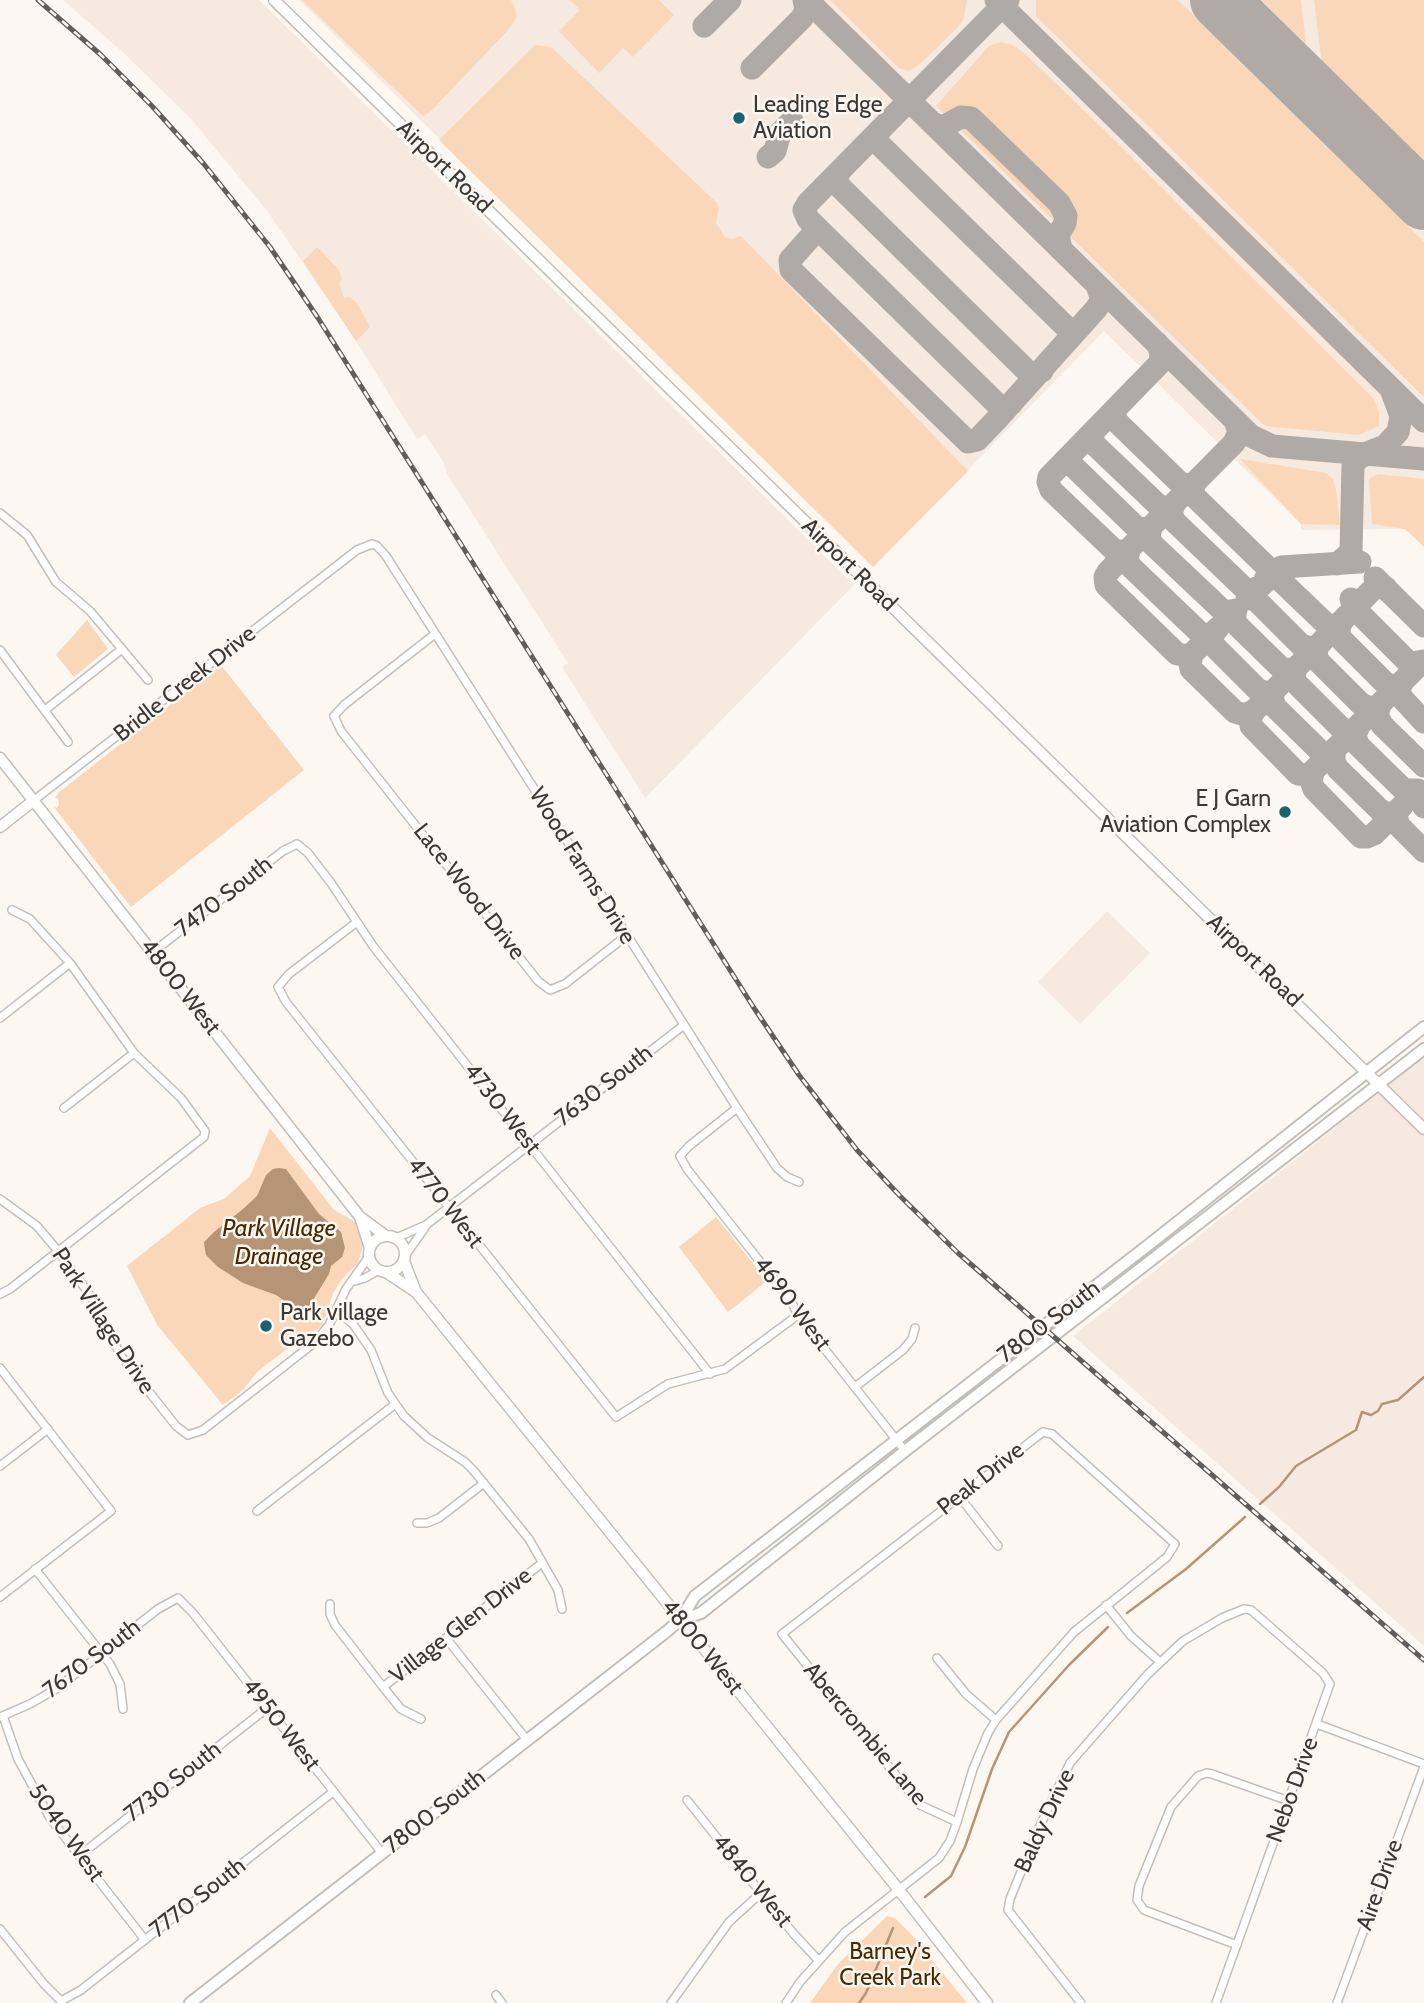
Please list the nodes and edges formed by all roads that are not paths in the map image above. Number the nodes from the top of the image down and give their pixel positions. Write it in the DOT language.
graph roads {
  1 [pos="274,0"];
  2 [pos="0,513"];
  3 [pos="372,544"];
  4 [pos="435,634"];
  5 [pos="122,649"];
  6 [pos="0,650"];
  7 [pos="148,680"];
  8 [pos="45,710"];
  9 [pos="68,742"];
  10 [pos="0,758"];
  11 [pos="33,801"];
  12 [pos="0,827"];
  13 [pos="297,844"];
  14 [pos="12,910"];
  15 [pos="356,922"];
  16 [pos="626,936"];
  17 [pos="153,952"];
  18 [pos="70,963"];
  19 [pos="0,1018"];
  20 [pos="684,1026"];
  21 [pos="1424,1027"];
  22 [pos="1424,1049"];
  23 [pos="134,1053"];
  24 [pos="1366,1072"];
  25 [pos="1378,1084"];
  26 [pos="64,1108"];
  27 [pos="737,1108"];
  28 [pos="1424,1129"];
  29 [pos="529,1144"];
  30 [pos="799,1182"];
  31 [pos="0,1199"];
  32 [pos="449,1208"];
  33 [pos="360,1217"];
  34 [pos="426,1225"];
  35 [pos="391,1237"];
  36 [pos="58,1251"];
  37 [pos="370,1252"];
  38 [pos="405,1259"];
  39 [pos="382,1271"];
  40 [pos="351,1282"];
  41 [pos="416,1292"];
  42 [pos="0,1294"];
  43 [pos="337,1310"];
  44 [pos="798,1315"];
  45 [pos="915,1328"];
  46 [pos="0,1368"];
  47 [pos="710,1374"];
  48 [pos="855,1387"];
  49 [pos="394,1405"];
  50 [pos="48,1429"];
  51 [pos="896,1439"];
  52 [pos="905,1451"];
  53 [pos="0,1466"];
  54 [pos="484,1483"];
  55 [pos="959,1496"];
  56 [pos="257,1511"];
  57 [pos="416,1523"];
  58 [pos="998,1546"];
  59 [pos="542,1563"];
  60 [pos="35,1569"];
  61 [pos="0,1597"];
  62 [pos="178,1598"];
  63 [pos="330,1604"];
  64 [pos="1106,1605"];
  65 [pos="1244,1608"];
  66 [pos="562,1609"];
  67 [pos="680,1620"];
  68 [pos="782,1634"];
  69 [pos="446,1638"];
  70 [pos="102,1653"];
  71 [pos="937,1658"];
  72 [pos="1160,1662"];
  73 [pos="383,1687"];
  74 [pos="267,1708"];
  75 [pos="123,1709"];
  76 [pos="1,1716"];
  77 [pos="421,1719"];
  78 [pos="996,1720"];
  79 [pos="1317,1724"];
  80 [pos="527,1740"];
  81 [pos="1424,1766"];
  82 [pos="333,1792"];
  83 [pos="687,1800"];
  84 [pos="1289,1801"];
  85 [pos="957,1822"];
  86 [pos="382,1853"];
  87 [pos="79,1856"];
  88 [pos="899,1890"];
  89 [pos="761,1893"];
  90 [pos="0,1929"];
  91 [pos="145,1940"];
  92 [pos="1237,1945"];
  93 [pos="819,1961"];
  94 [pos="496,1996"];
  95 [pos="190,2003"];
  96 [pos="502,2003"];
  97 [pos="671,2003"];
  98 [pos="786,2003"];
  99 [pos="987,2003"];
  100 [pos="1081,2003"];
  101 [pos="1216,2003"];
  102 [pos="1337,2003"];
  1 -- 24 [label="street, Airport Road"];
  2 -- 5 [label="street"];
  3 -- 4 [label="street, Wood Farms Drive"];
  3 -- 11 [label="street, Bridle Creek Drive"];
  4 -- 16 [label="street, Wood Farms Drive"];
  4 -- 16 [label="street, Lace Wood Drive"];
  5 -- 7 [label="street"];
  5 -- 8 [label="street"];
  6 -- 8 [label="street"];
  8 -- 9 [label="street"];
  10 -- 11 [label="street, 4800 West"];
  11 -- 12 [label="street, Bridle Creek Drive"];
  11 -- 17 [label="street, 4800 West"];
  13 -- 15 [label="street, 4730 West"];
  13 -- 17 [label="street, 7470 South"];
  14 -- 18 [label="street"];
  15 -- 29 [label="street, 4730 West"];
  15 -- 32 [label="street, 4770 West"];
  16 -- 20 [label="street, Wood Farms Drive"];
  17 -- 33 [label="street, 4800 West"];
  18 -- 19 [label="street"];
  18 -- 23 [label="street"];
  20 -- 27 [label="street, Wood Farms Drive"];
  20 -- 29 [label="street, 7630 South"];
  21 -- 24 [label="main road, 7800 South"];
  22 -- 25 [label="main road, 7800 South"];
  23 -- 26 [label="street"];
  23 -- 36 [label="street"];
  24 -- 25 [label="street, Airport Road"];
  24 -- 51 [label="main road, 7800 South"];
  25 -- 28 [label="street, Airport Road"];
  25 -- 52 [label="main road, 7800 South"];
  27 -- 30 [label="street, Wood Farms Drive"];
  27 -- 44 [label="street, 4690 West"];
  29 -- 32 [label="street, 7630 South"];
  29 -- 47 [label="street, 4730 West"];
  31 -- 36 [label="street, Park Village Drive"];
  32 -- 34 [label="street, 7630 South"];
  32 -- 47 [label="street, 4770 West"];
  33 -- 35 [label="street, 4800 West"];
  33 -- 37 [label="street, 4800 West"];
  34 -- 35 [label="street, 7630 South"];
  34 -- 38 [label="street, 7630 South"];
  35 -- 37 [label="street"];
  35 -- 38 [label="street, 4800 West"];
  36 -- 42 [label="street"];
  36 -- 43 [label="street, Park Village Drive"];
  37 -- 39 [label="street, 4800 West"];
  37 -- 40 [label="street, Park Village Drive"];
  38 -- 39 [label="street"];
  38 -- 41 [label="street, 4800 West"];
  39 -- 40 [label="street"];
  39 -- 41 [label="street, 4800 West"];
  40 -- 43 [label="street, Park Village Drive"];
  41 -- 67 [label="street, 4800 West"];
  43 -- 49 [label="street, Village Glen Drive"];
  44 -- 47 [label="street"];
  44 -- 48 [label="street, 4690 West"];
  45 -- 48 [label="street"];
  46 -- 50 [label="street"];
  48 -- 51 [label="street, 4690 West"];
  49 -- 54 [label="street, Village Glen Drive"];
  49 -- 56 [label="street"];
  50 -- 53 [label="street"];
  50 -- 60 [label="street"];
  51 -- 52 [label="street, 4690 West"];
  51 -- 67 [label="main road, 7800 South"];
  52 -- 67 [label="main road, 7800 South"];
  54 -- 57 [label="street"];
  54 -- 59 [label="street, Village Glen Drive"];
  55 -- 58 [label="street"];
  55 -- 64 [label="street, Peak Drive"];
  55 -- 68 [label="street, Peak Drive"];
  59 -- 66 [label="street"];
  59 -- 69 [label="street, Village Glen Drive"];
  60 -- 61 [label="street"];
  60 -- 70 [label="street"];
  62 -- 70 [label="street, 7670 South"];
  62 -- 74 [label="street, 4950 West"];
  63 -- 73 [label="street"];
  64 -- 72 [label="street"];
  64 -- 78 [label="street"];
  65 -- 72 [label="street, Baldy Drive"];
  65 -- 79 [label="street, Nebo Drive"];
  67 -- 80 [label="main road, 7800 South"];
  67 -- 88 [label="street, 4800 West"];
  68 -- 85 [label="street, Abercrombie Lane"];
  69 -- 73 [label="street, Village Glen Drive"];
  69 -- 80 [label="street"];
  70 -- 75 [label="street"];
  70 -- 76 [label="street, 7670 South"];
  71 -- 78 [label="street"];
  72 -- 100 [label="street, Baldy Drive"];
  73 -- 77 [label="street"];
  74 -- 82 [label="street, 4950 West"];
  74 -- 87 [label="street, 7730 South"];
  76 -- 87 [label="street, 5040 West"];
  78 -- 85 [label="street"];
  79 -- 81 [label="street"];
  79 -- 84 [label="street, Nebo Drive"];
  80 -- 86 [label="main road, 7800 South"];
  81 -- 102 [label="street, Aire Drive"];
  82 -- 86 [label="street, 4950 West"];
  82 -- 91 [label="street, 7770 South"];
  83 -- 89 [label="street, 4840 West"];
  84 -- 92 [label="street, Nebo Drive"];
  84 -- 92 [label="street"];
  85 -- 88 [label="street"];
  86 -- 95 [label="main road, 7800 South"];
  87 -- 91 [label="street, 5040 West"];
  88 -- 93 [label="street"];
  88 -- 99 [label="street, 4800 West"];
  89 -- 93 [label="street, 4840 West"];
  89 -- 97 [label="street"];
  90 -- 91 [label="street, 7770 South"];
  92 -- 101 [label="street, Nebo Drive"];
  93 -- 98 [label="street"];
  94 -- 96 [label="street"];
}
